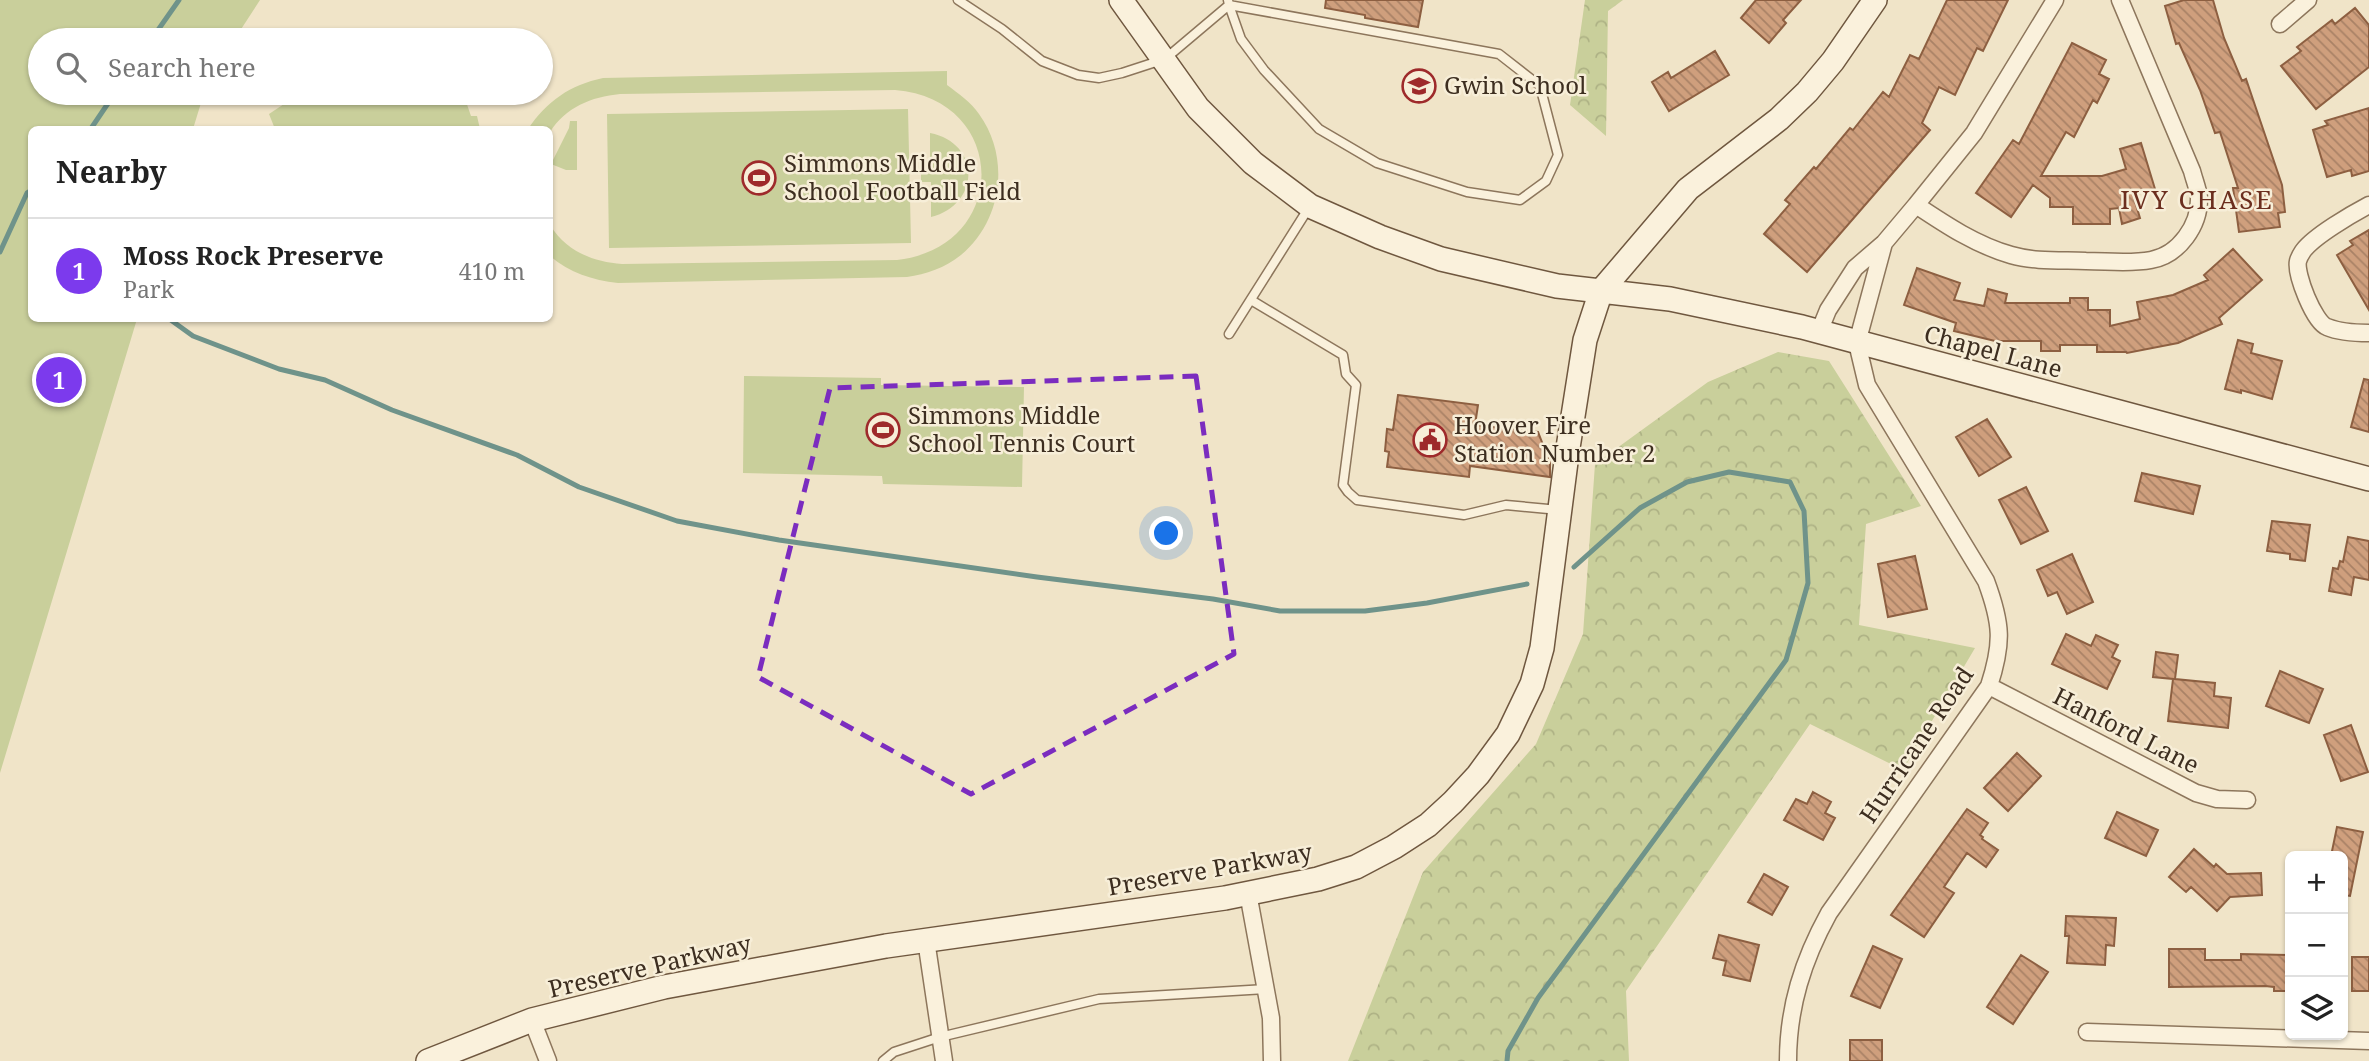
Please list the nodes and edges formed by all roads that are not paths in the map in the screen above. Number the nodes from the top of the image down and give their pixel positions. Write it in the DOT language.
graph roads {
  1 [pos="958,0"];
  2 [pos="1121,0"];
  3 [pos="1875,0"];
  4 [pos="2055,0"];
  5 [pos="2120,0"];
  6 [pos="2308,0"];
  7 [pos="1229,2"];
  8 [pos="1251,4"];
  9 [pos="2280,24"];
  10 [pos="1165,59"];
  11 [pos="1916,205"];
  12 [pos="2369,205"];
  13 [pos="1310,206"];
  14 [pos="1884,243"];
  15 [pos="1601,291"];
  16 [pos="1251,300"];
  17 [pos="1819,332"];
  18 [pos="1229,334"];
  19 [pos="2369,334"];
  20 [pos="1857,343"];
  21 [pos="2369,479"];
  22 [pos="1562,510"];
  23 [pos="1989,686"];
  24 [pos="2247,800"];
  25 [pos="1248,893"];
  26 [pos="926,940"];
  27 [pos="1266,989"];
  28 [pos="532,1020"];
  29 [pos="2087,1032"];
  30 [pos="940,1037"];
  31 [pos="2369,1041"];
  32 [pos="428,1061"];
  33 [pos="548,1061"];
  34 [pos="883,1061"];
  35 [pos="944,1061"];
  36 [pos="1272,1061"];
  37 [pos="1788,1061"];
  1 -- 10 [label="lane"];
  2 -- 10 [label="street, Chapel Lane"];
  3 -- 15 [label="street"];
  4 -- 11 [label="street"];
  5 -- 11 [label="street"];
  6 -- 9 [label="street"];
  7 -- 8 [label="lane"];
  7 -- 8 [label="lane"];
  7 -- 10 [label="lane"];
  10 -- 13 [label="street, Chapel Lane"];
  11 -- 14 [label="street"];
  12 -- 19 [label="street"];
  13 -- 15 [label="street, Chapel Lane"];
  13 -- 16 [label="lane"];
  14 -- 17 [label="street"];
  14 -- 20 [label="street"];
  15 -- 17 [label="street, Chapel Lane"];
  15 -- 22 [label="street, Preserve Parkway"];
  16 -- 18 [label="lane"];
  16 -- 22 [label="lane"];
  17 -- 20 [label="street, Chapel Lane"];
  20 -- 21 [label="street, Chapel Lane"];
  20 -- 23 [label="street, Hurricane Road"];
  22 -- 25 [label="street, Preserve Parkway"];
  23 -- 24 [label="street, Hanford Lane"];
  23 -- 37 [label="street, Hurricane Road"];
  25 -- 26 [label="street, Preserve Parkway"];
  25 -- 27 [label="street"];
  26 -- 28 [label="street, Preserve Parkway"];
  26 -- 30 [label="street"];
  27 -- 30 [label="lane"];
  27 -- 36 [label="street"];
  28 -- 32 [label="street, Preserve Parkway"];
  28 -- 33 [label="street"];
  29 -- 31 [label="street"];
  30 -- 34 [label="lane"];
  30 -- 35 [label="street"];
}
